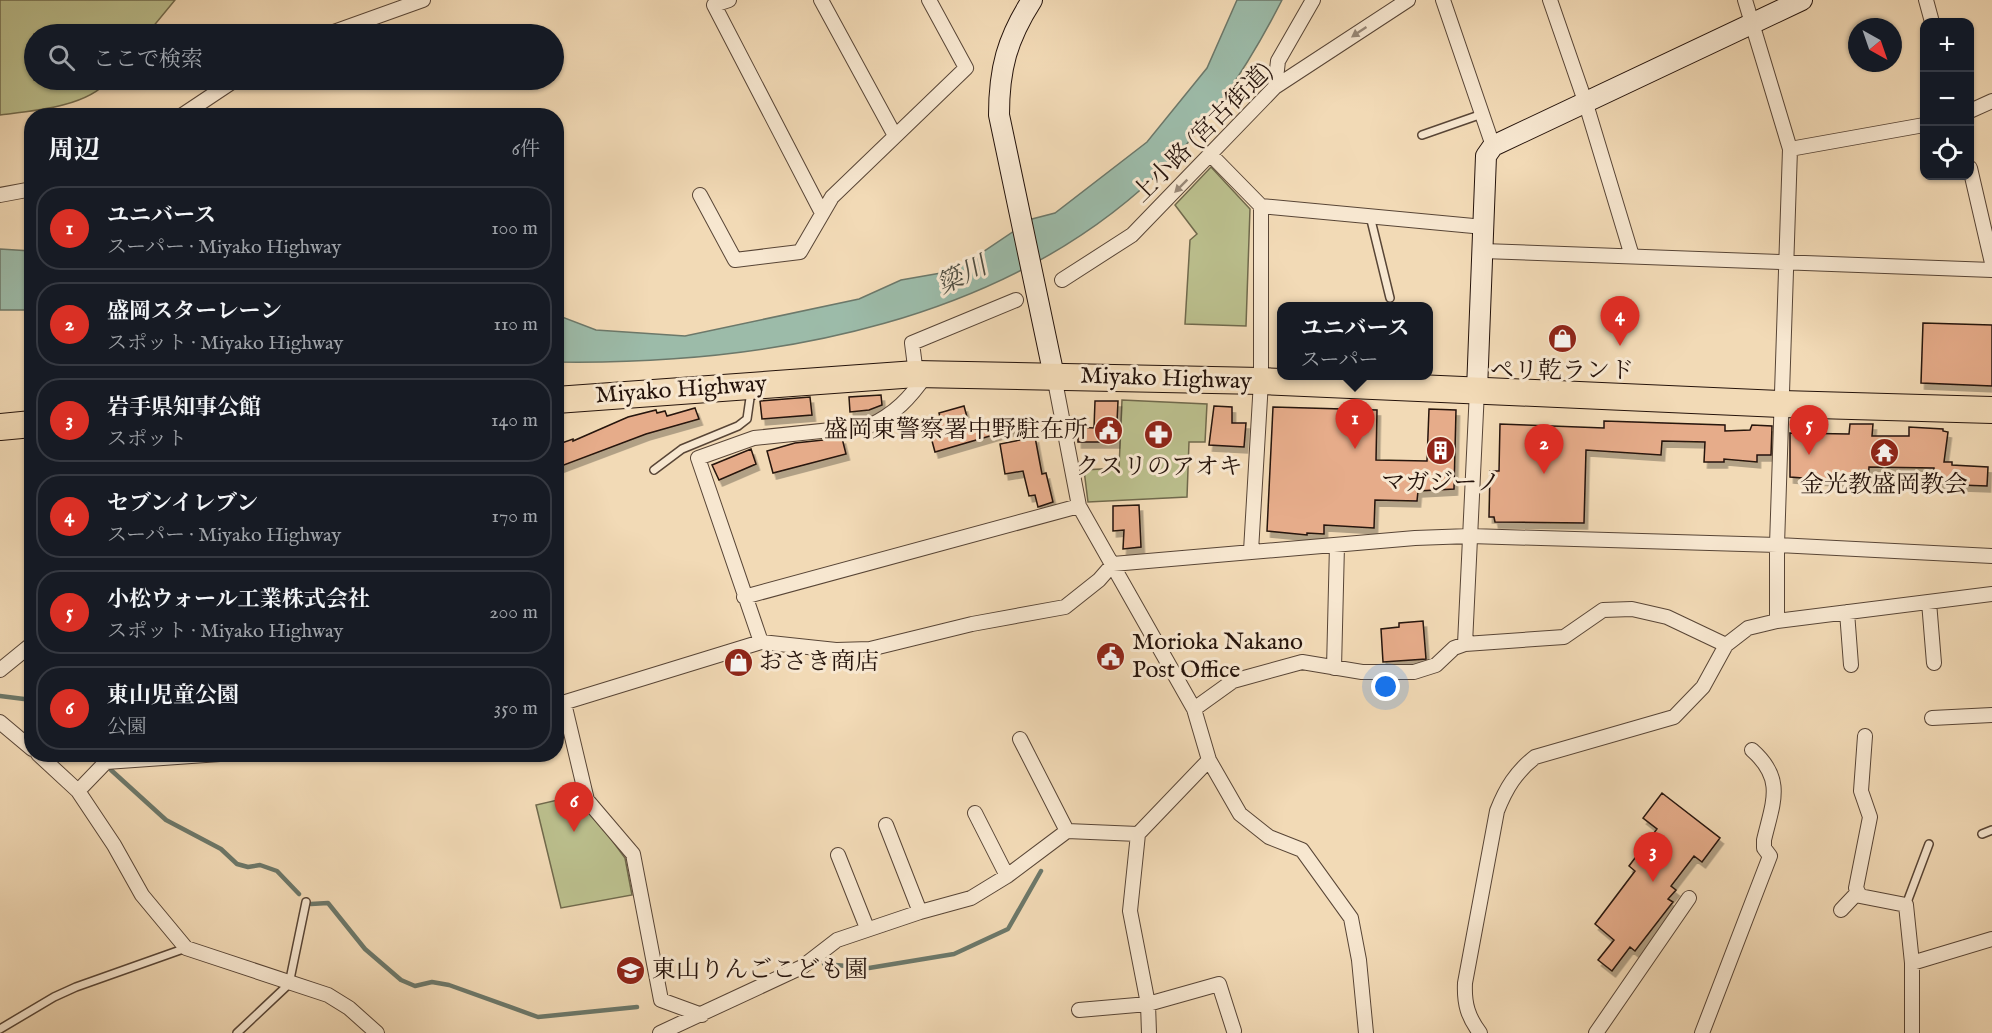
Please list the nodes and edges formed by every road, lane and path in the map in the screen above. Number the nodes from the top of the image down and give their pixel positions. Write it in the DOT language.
graph roads {
  1 [pos="423,0"];
  2 [pos="729,0"];
  3 [pos="821,0"];
  4 [pos="929,0"];
  5 [pos="1032,0"];
  6 [pos="1314,0"];
  7 [pos="1408,0"];
  8 [pos="1443,0"];
  9 [pos="1550,0"];
  10 [pos="1745,0"];
  11 [pos="1802,0"];
  12 [pos="1926,0"];
  13 [pos="1931,18"];
  14 [pos="356,24"];
  15 [pos="1754,24"];
  16 [pos="1275,87"];
  17 [pos="220,90"];
  18 [pos="1992,101"];
  19 [pos="1586,104"];
  20 [pos="193,108"];
  21 [pos="1974,109"];
  22 [pos="1482,114"];
  23 [pos="1920,126"];
  24 [pos="894,134"];
  25 [pos="1422,135"];
  26 [pos="1493,146"];
  27 [pos="1790,149"];
  28 [pos="1211,155"];
  29 [pos="1974,179"];
  30 [pos="24,190"];
  31 [pos="0,195"];
  32 [pos="700,195"];
  33 [pos="1261,206"];
  34 [pos="822,213"];
  35 [pos="1987,215"];
  36 [pos="1370,216"];
  37 [pos="1484,227"];
  38 [pos="1484,251"];
  39 [pos="1632,256"];
  40 [pos="1786,260"];
  41 [pos="1992,263"];
  42 [pos="1992,270"];
  43 [pos="1062,280"];
  44 [pos="1390,298"];
  45 [pos="1016,300"];
  46 [pos="921,375"];
  47 [pos="1054,376"];
  48 [pos="1261,381"];
  49 [pos="750,385"];
  50 [pos="1477,390"];
  51 [pos="564,399"];
  52 [pos="1782,404"];
  53 [pos="1992,410"];
  54 [pos="24,425"];
  55 [pos="0,427"];
  56 [pos="654,470"];
  57 [pos="1079,506"];
  58 [pos="1470,536"];
  59 [pos="1336,545"];
  60 [pos="1777,545"];
  61 [pos="1251,551"];
  62 [pos="1992,556"];
  63 [pos="1113,564"];
  64 [pos="1992,594"];
  65 [pos="744,597"];
  66 [pos="1929,602"];
  67 [pos="1847,612"];
  68 [pos="1777,621"];
  69 [pos="761,642"];
  70 [pos="1465,644"];
  71 [pos="1726,645"];
  72 [pos="24,650"];
  73 [pos="1934,663"];
  74 [pos="1851,666"];
  75 [pos="1334,668"];
  76 [pos="0,670"];
  77 [pos="564,703"];
  78 [pos="1194,709"];
  79 [pos="1992,715"];
  80 [pos="564,718"];
  81 [pos="1932,718"];
  82 [pos="0,722"];
  83 [pos="1865,736"];
  84 [pos="1020,739"];
  85 [pos="24,742"];
  86 [pos="1752,750"];
  87 [pos="1209,760"];
  88 [pos="47,762"];
  89 [pos="106,762"];
  90 [pos="78,791"];
  91 [pos="975,813"];
  92 [pos="886,825"];
  93 [pos="1992,830"];
  94 [pos="1067,831"];
  95 [pos="1138,834"];
  96 [pos="1982,834"];
  97 [pos="1929,844"];
  98 [pos="838,855"];
  99 [pos="1007,876"];
  100 [pos="1858,892"];
  101 [pos="1689,898"];
  102 [pos="306,902"];
  103 [pos="1906,904"];
  104 [pos="1841,910"];
  105 [pos="920,912"];
  106 [pos="867,928"];
  107 [pos="1992,939"];
  108 [pos="186,948"];
  109 [pos="1912,963"];
  110 [pos="289,984"];
  111 [pos="1148,1004"];
  112 [pos="1079,1010"];
  113 [pos="702,1015"];
  114 [pos="0,1029"];
  115 [pos="1234,1031"];
  116 [pos="237,1033"];
  117 [pos="377,1033"];
  118 [pos="660,1033"];
  119 [pos="1149,1033"];
  120 [pos="1366,1033"];
  121 [pos="1480,1033"];
  122 [pos="1596,1033"];
  123 [pos="1702,1033"];
  124 [pos="1912,1033"];
  1 -- 14 [label="street"];
  2 -- 34 [label="street"];
  3 -- 24 [label="street"];
  4 -- 24 [label="street"];
  5 -- 47 [label="street"];
  6 -- 16 [label="street"];
  7 -- 16 [label="street, 上小路 (宮古街道), one-way"];
  8 -- 22 [label="street"];
  9 -- 19 [label="street"];
  10 -- 15 [label="street"];
  11 -- 15 [label="street"];
  12 -- 13 [label="street"];
  15 -- 19 [label="street"];
  15 -- 27 [label="street"];
  16 -- 28 [label="street, 上小路 (宮古街道)"];
  17 -- 20 [label="street"];
  18 -- 21 [label="street"];
  19 -- 26 [label="street"];
  19 -- 39 [label="street"];
  22 -- 25 [label="lane"];
  22 -- 26 [label="street"];
  23 -- 27 [label="street"];
  24 -- 34 [label="street"];
  26 -- 37 [label="street"];
  27 -- 40 [label="street"];
  28 -- 33 [label="street"];
  28 -- 43 [label="street, 上小路 (宮古街道), one-way"];
  29 -- 35 [label="street"];
  30 -- 31 [label="street"];
  32 -- 34 [label="street"];
  33 -- 36 [label="street"];
  33 -- 48 [label="street"];
  35 -- 41 [label="street"];
  36 -- 37 [label="street"];
  36 -- 44 [label="lane"];
  37 -- 38 [label="street"];
  38 -- 39 [label="street"];
  38 -- 50 [label="street"];
  39 -- 40 [label="street"];
  40 -- 42 [label="street"];
  40 -- 52 [label="street"];
  45 -- 46 [label="street"];
  46 -- 47 [label="highway, Miyako Highway"];
  46 -- 49 [label="highway, Miyako Highway"];
  46 -- 65 [label="street"];
  47 -- 48 [label="highway, Miyako Highway"];
  47 -- 57 [label="street"];
  48 -- 50 [label="highway, Miyako Highway"];
  48 -- 61 [label="street"];
  49 -- 51 [label="highway, Miyako Highway"];
  49 -- 56 [label="lane"];
  50 -- 52 [label="highway, Miyako Highway"];
  50 -- 58 [label="street"];
  52 -- 53 [label="highway, Miyako Highway"];
  52 -- 60 [label="street"];
  54 -- 55 [label="highway"];
  57 -- 63 [label="street"];
  57 -- 65 [label="street"];
  58 -- 59 [label="street"];
  58 -- 60 [label="street"];
  58 -- 70 [label="street"];
  59 -- 61 [label="street"];
  59 -- 75 [label="street"];
  60 -- 62 [label="street"];
  60 -- 68 [label="street"];
  61 -- 63 [label="street"];
  63 -- 69 [label="street"];
  63 -- 78 [label="street"];
  64 -- 66 [label="street"];
  65 -- 69 [label="street"];
  66 -- 67 [label="street"];
  66 -- 73 [label="street"];
  67 -- 68 [label="street"];
  67 -- 74 [label="street"];
  68 -- 71 [label="street"];
  69 -- 77 [label="street"];
  70 -- 71 [label="street"];
  70 -- 75 [label="street"];
  71 -- 121 [label="street"];
  72 -- 76 [label="street"];
  75 -- 78 [label="street"];
  78 -- 87 [label="street"];
  79 -- 81 [label="street"];
  80 -- 113 [label="street"];
  82 -- 85 [label="street"];
  83 -- 100 [label="street"];
  84 -- 94 [label="street"];
  86 -- 123 [label="street"];
  87 -- 95 [label="street"];
  87 -- 120 [label="street"];
  88 -- 90 [label="street"];
  89 -- 90 [label="street"];
  90 -- 108 [label="street"];
  91 -- 99 [label="street"];
  92 -- 105 [label="street"];
  93 -- 96 [label="lane"];
  94 -- 95 [label="street"];
  94 -- 99 [label="street"];
  95 -- 111 [label="street"];
  97 -- 103 [label="lane"];
  98 -- 106 [label="street"];
  99 -- 105 [label="street"];
  100 -- 103 [label="street"];
  100 -- 104 [label="street"];
  101 -- 122 [label="street"];
  102 -- 110 [label="lane"];
  103 -- 109 [label="street"];
  105 -- 106 [label="street"];
  106 -- 113 [label="street"];
  107 -- 109 [label="street"];
  108 -- 110 [label="street"];
  108 -- 114 [label="lane"];
  109 -- 124 [label="street"];
  110 -- 116 [label="lane"];
  110 -- 117 [label="street"];
  111 -- 112 [label="street"];
  111 -- 115 [label="street"];
  111 -- 119 [label="street"];
  113 -- 118 [label="street"];
}
